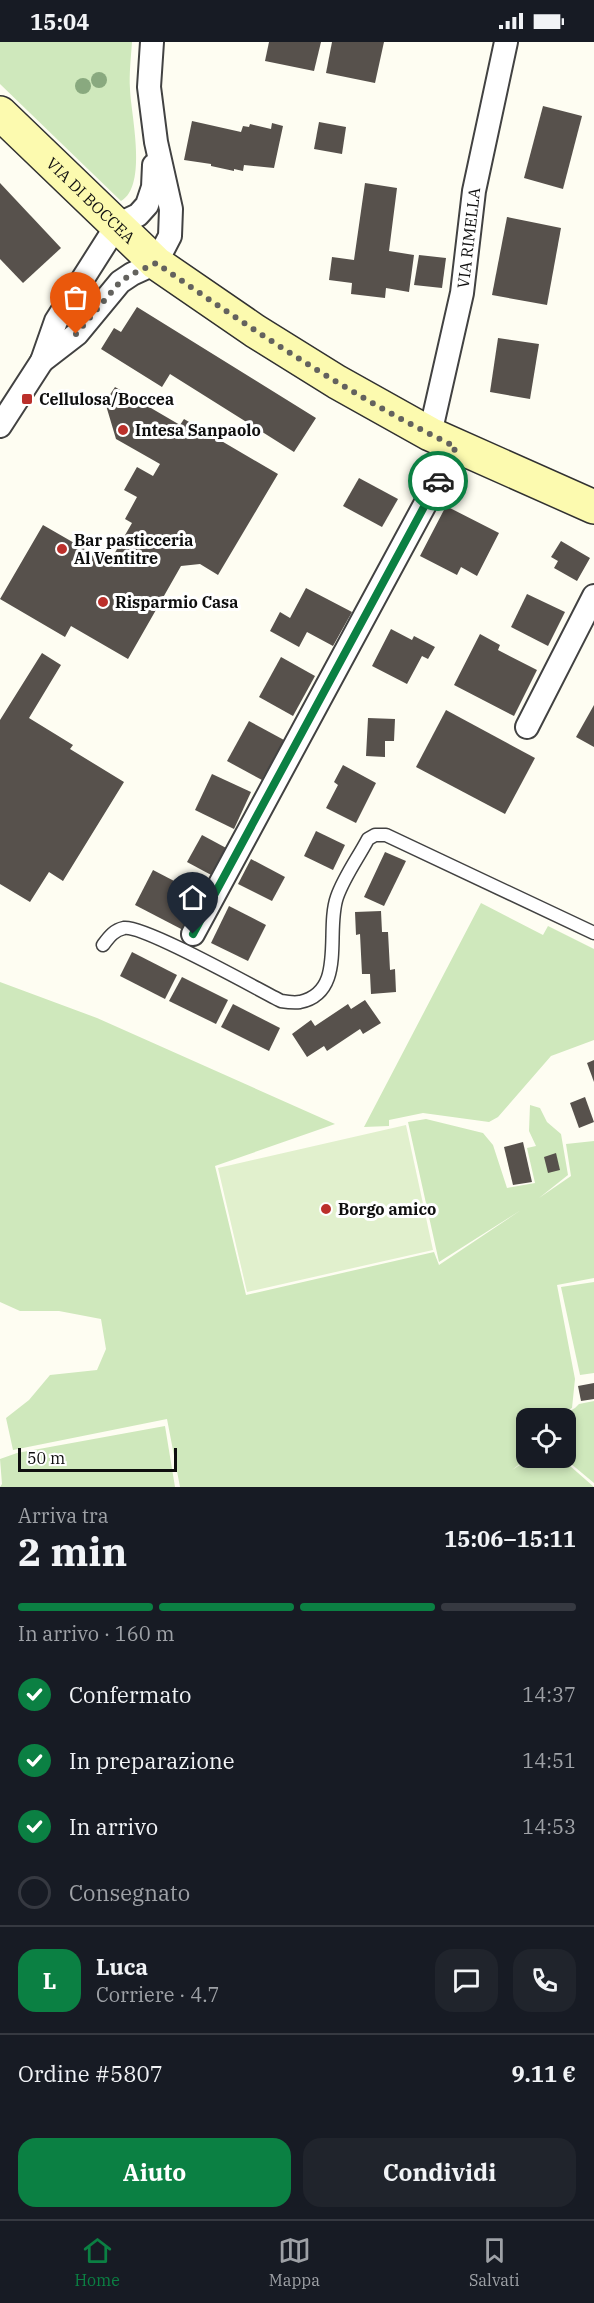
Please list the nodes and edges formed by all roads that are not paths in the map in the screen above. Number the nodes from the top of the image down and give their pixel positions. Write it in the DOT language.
graph roads {
  1 [pos="152,42"];
  2 [pos="506,42"];
  3 [pos="0,113"];
  4 [pos="156,142"];
  5 [pos="117,225"];
  6 [pos="156,263"];
  7 [pos="42,361"];
  8 [pos="0,426"];
  9 [pos="443,440"];
  10 [pos="594,507"];
  11 [pos="594,596"];
  12 [pos="527,727"];
  13 [pos="594,933"];
  14 [pos="193,934"];
  15 [pos="103,945"];
  1 -- 4 [label="street"];
  2 -- 9 [label="street, VIA RIMELLA"];
  3 -- 5 [label="main road, VIA DI BOCCEA"];
  4 -- 5 [label="street"];
  4 -- 6 [label="street"];
  5 -- 6 [label="main road, VIA DI BOCCEA"];
  5 -- 7 [label="street"];
  6 -- 7 [label="street"];
  6 -- 9 [label="main road, VIA DI BOCCEA"];
  7 -- 8 [label="street"];
  9 -- 10 [label="main road, VIA DI BOCCEA"];
  9 -- 14 [label="street, VIA RIMELLA"];
  11 -- 12 [label="street"];
  13 -- 15 [label="lane"];
}
